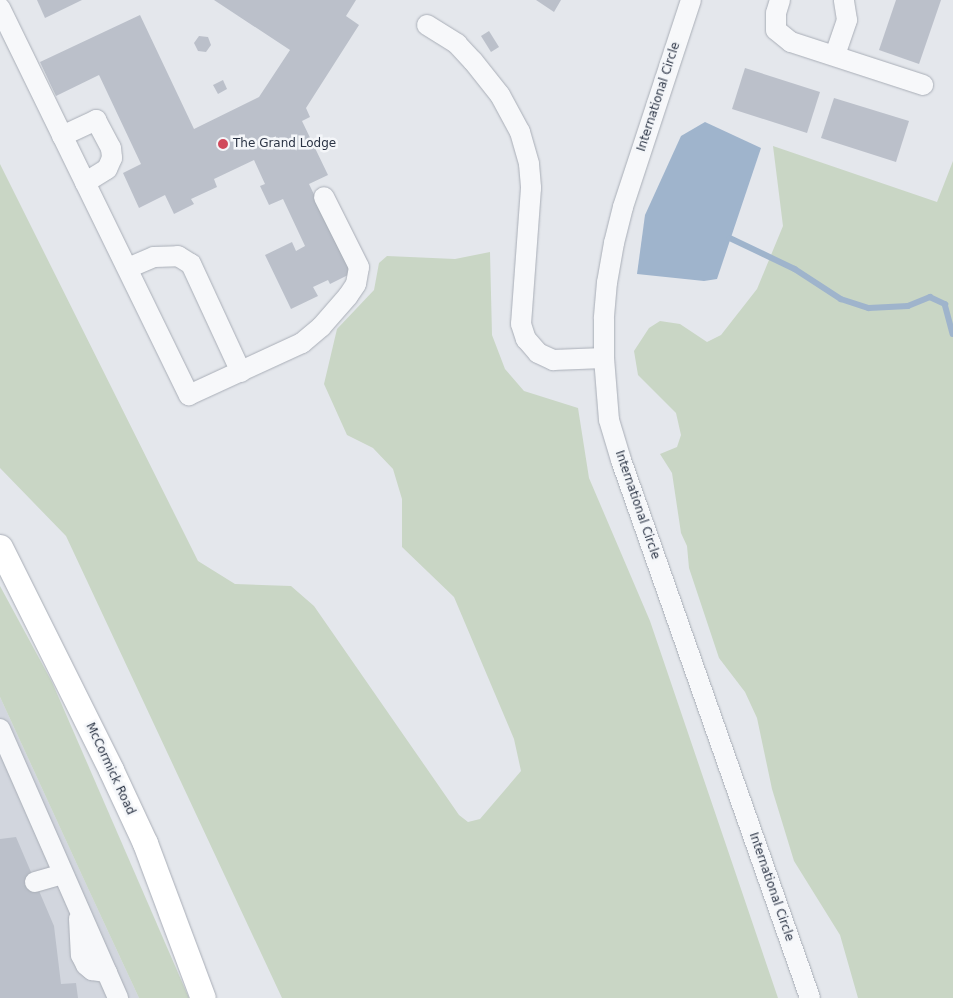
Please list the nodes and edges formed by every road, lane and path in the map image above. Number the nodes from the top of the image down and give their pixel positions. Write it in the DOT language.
graph roads {
  1 [pos="691,0"];
  2 [pos="780,0"];
  3 [pos="844,0"];
  4 [pos="0,8"];
  5 [pos="427,25"];
  6 [pos="834,55"];
  7 [pos="923,84"];
  8 [pos="62,136"];
  9 [pos="85,183"];
  10 [pos="324,198"];
  11 [pos="128,268"];
  12 [pos="604,358"];
  13 [pos="241,372"];
  14 [pos="0,547"];
  15 [pos="0,729"];
  16 [pos="63,874"];
  17 [pos="35,882"];
  18 [pos="118,998"];
  19 [pos="203,998"];
  20 [pos="810,998"];
  1 -- 12 [label="street, International Circle"];
  2 -- 6 [label="street"];
  3 -- 6 [label="street"];
  4 -- 8 [label="street"];
  5 -- 12 [label="street"];
  6 -- 7 [label="street"];
  8 -- 9 [label="street"];
  8 -- 9 [label="street"];
  9 -- 11 [label="street"];
  10 -- 13 [label="street"];
  11 -- 13 [label="street"];
  11 -- 13 [label="street"];
  12 -- 20 [label="street, International Circle"];
  14 -- 19 [label="main road, McCormick Road"];
  15 -- 16 [label="street"];
  16 -- 17 [label="street"];
  16 -- 18 [label="street"];
}
